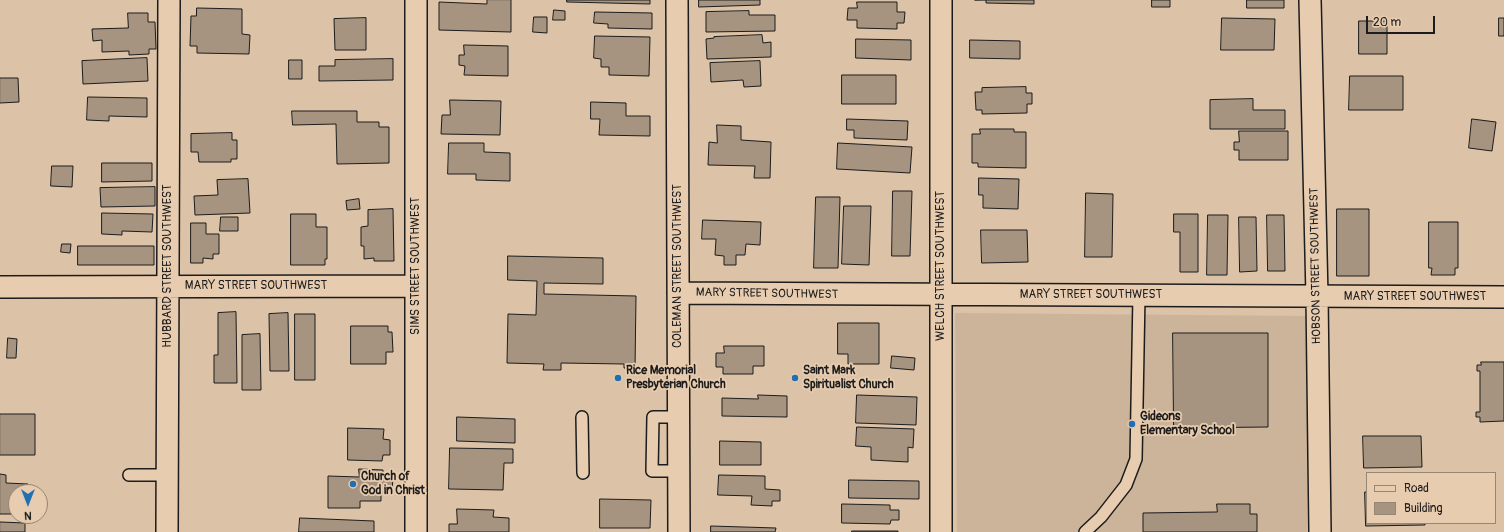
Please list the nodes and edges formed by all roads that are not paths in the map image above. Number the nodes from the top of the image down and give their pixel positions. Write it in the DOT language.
graph roads {
  1 [pos="169,0"];
  2 [pos="416,0"];
  3 [pos="677,0"];
  4 [pos="941,0"];
  5 [pos="1310,0"];
  6 [pos="168,286"];
  7 [pos="416,286"];
  8 [pos="0,287"];
  9 [pos="678,293"];
  10 [pos="941,295"];
  11 [pos="1139,296"];
  12 [pos="1317,296"];
  13 [pos="1504,297"];
  14 [pos="582,417"];
  15 [pos="583,473"];
  16 [pos="129,475"];
  17 [pos="167,475"];
  18 [pos="167,532"];
  19 [pos="416,532"];
  20 [pos="679,532"];
  21 [pos="941,532"];
  22 [pos="1085,532"];
  23 [pos="1320,532"];
  1 -- 6 [label="street, HUBBARD STREET SOUTHWEST"];
  2 -- 7 [label="street, SIMS STREET SOUTHWEST"];
  3 -- 9 [label="street, COLEMAN STREET SOUTHWEST"];
  4 -- 10 [label="street, WELCH STREET SOUTHWEST"];
  5 -- 12 [label="street, HOBSON STREET SOUTHWEST"];
  6 -- 7 [label="street, MARY STREET SOUTHWEST"];
  6 -- 8 [label="street, MARY STREET SOUTHWEST"];
  6 -- 17 [label="street, HUBBARD STREET SOUTHWEST"];
  7 -- 19 [label="street, SIMS STREET SOUTHWEST"];
  9 -- 10 [label="street, MARY STREET SOUTHWEST"];
  9 -- 20 [label="street, COLEMAN STREET SOUTHWEST"];
  10 -- 11 [label="street, MARY STREET SOUTHWEST"];
  10 -- 21 [label="street, WELCH STREET SOUTHWEST"];
  11 -- 12 [label="street, MARY STREET SOUTHWEST"];
  11 -- 22 [label="lane"];
  12 -- 13 [label="street, MARY STREET SOUTHWEST"];
  12 -- 23 [label="street, HOBSON STREET SOUTHWEST"];
  14 -- 15 [label="lane"];
  16 -- 17 [label="lane"];
  17 -- 18 [label="street, HUBBARD STREET SOUTHWEST"];
}
